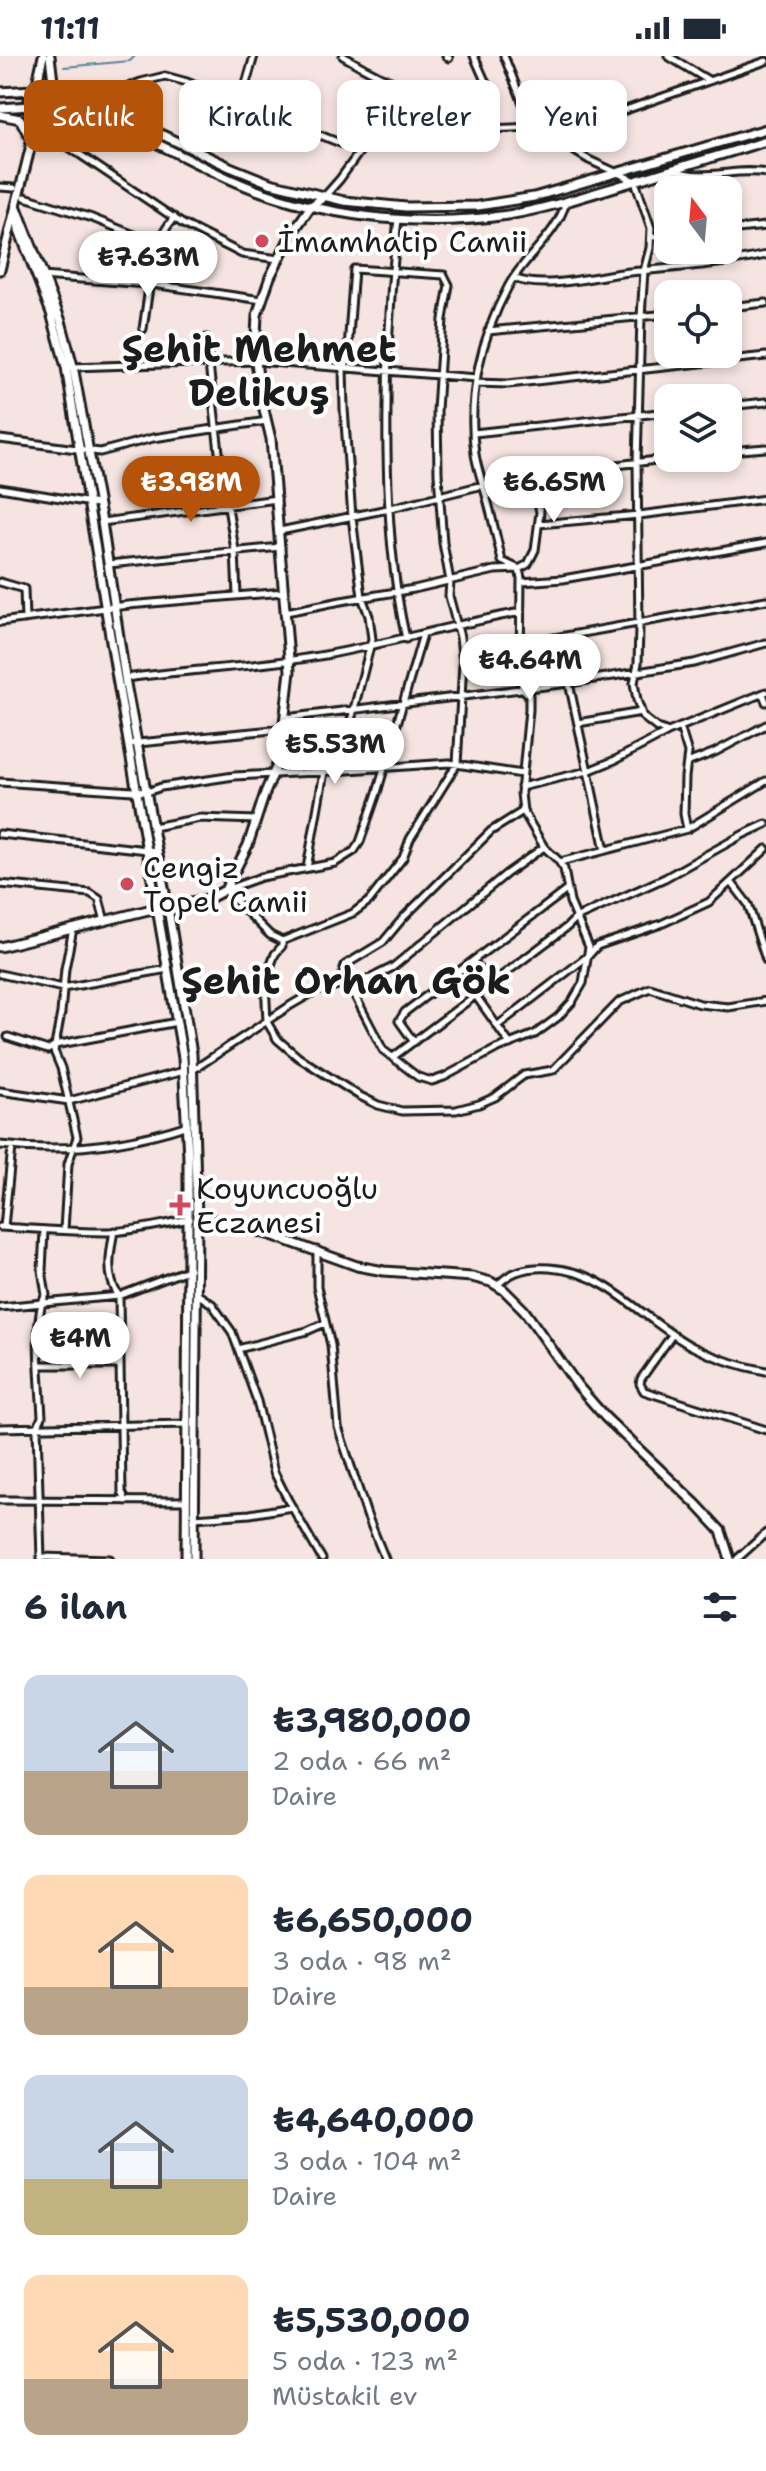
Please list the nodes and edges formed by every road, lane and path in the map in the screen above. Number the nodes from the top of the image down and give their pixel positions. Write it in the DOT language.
graph roads {
  1 [pos="43,56"];
  2 [pos="50,56"];
  3 [pos="254,56"];
  4 [pos="343,56"];
  5 [pos="474,56"];
  6 [pos="504,56"];
  7 [pos="668,56"];
  8 [pos="766,61"];
  9 [pos="36,80"];
  10 [pos="53,80"];
  11 [pos="151,80"];
  12 [pos="180,80"];
  13 [pos="247,80"];
  14 [pos="388,80"];
  15 [pos="485,80"];
  16 [pos="710,81"];
  17 [pos="516,86"];
  18 [pos="24,90"];
  19 [pos="0,92"];
  20 [pos="0,108"];
  21 [pos="24,108"];
  22 [pos="627,110"];
  23 [pos="0,115"];
  24 [pos="24,123"];
  25 [pos="766,129"];
  26 [pos="163,135"];
  27 [pos="766,141"];
  28 [pos="163,149"];
  29 [pos="29,152"];
  30 [pos="76,152"];
  31 [pos="359,152"];
  32 [pos="575,152"];
  33 [pos="674,169"];
  34 [pos="620,172"];
  35 [pos="766,173"];
  36 [pos="635,181"];
  37 [pos="0,187"];
  38 [pos="14,188"];
  39 [pos="25,197"];
  40 [pos="324,197"];
  41 [pos="566,201"];
  42 [pos="16,205"];
  43 [pos="311,206"];
  44 [pos="174,217"];
  45 [pos="398,219"];
  46 [pos="766,226"];
  47 [pos="742,229"];
  48 [pos="651,237"];
  49 [pos="654,237"];
  50 [pos="157,244"];
  51 [pos="766,255"];
  52 [pos="279,259"];
  53 [pos="0,269"];
  54 [pos="392,271"];
  55 [pos="644,271"];
  56 [pos="40,276"];
  57 [pos="514,278"];
  58 [pos="149,284"];
  59 [pos="262,300"];
  60 [pos="766,303"];
  61 [pos="742,306"];
  62 [pos="654,316"];
  63 [pos="641,317"];
  64 [pos="143,329"];
  65 [pos="488,331"];
  66 [pos="206,338"];
  67 [pos="766,356"];
  68 [pos="256,361"];
  69 [pos="209,363"];
  70 [pos="69,367"];
  71 [pos="343,369"];
  72 [pos="641,370"];
  73 [pos="386,371"];
  74 [pos="440,375"];
  75 [pos="476,381"];
  76 [pos="766,402"];
  77 [pos="742,405"];
  78 [pos="654,413"];
  79 [pos="639,415"];
  80 [pos="267,421"];
  81 [pos="217,428"];
  82 [pos="474,433"];
  83 [pos="0,439"];
  84 [pos="766,448"];
  85 [pos="84,450"];
  86 [pos="742,450"];
  87 [pos="654,461"];
  88 [pos="637,463"];
  89 [pos="520,477"];
  90 [pos="483,485"];
  91 [pos="0,488"];
  92 [pos="440,496"];
  93 [pos="277,499"];
  94 [pos="766,499"];
  95 [pos="93,504"];
  96 [pos="229,505"];
  97 [pos="388,509"];
  98 [pos="639,515"];
  99 [pos="352,517"];
  100 [pos="102,522"];
  101 [pos="539,524"];
  102 [pos="280,531"];
  103 [pos="766,543"];
  104 [pos="281,547"];
  105 [pos="235,550"];
  106 [pos="108,564"];
  107 [pos="638,565"];
  108 [pos="519,569"];
  109 [pos="450,581"];
  110 [pos="0,582"];
  111 [pos="522,582"];
  112 [pos="284,592"];
  113 [pos="395,592"];
  114 [pos="237,596"];
  115 [pos="362,597"];
  116 [pos="766,600"];
  117 [pos="110,608"];
  118 [pos="286,612"];
  119 [pos="522,612"];
  120 [pos="25,619"];
  121 [pos="0,622"];
  122 [pos="639,623"];
  123 [pos="457,625"];
  124 [pos="423,634"];
  125 [pos="406,639"];
  126 [pos="766,643"];
  127 [pos="521,644"];
  128 [pos="369,646"];
  129 [pos="289,660"];
  130 [pos="637,671"];
  131 [pos="121,678"];
  132 [pos="569,683"];
  133 [pos="522,688"];
  134 [pos="765,693"];
  135 [pos="460,695"];
  136 [pos="766,702"];
  137 [pos="404,703"];
  138 [pos="356,709"];
  139 [pos="641,712"];
  140 [pos="285,718"];
  141 [pos="578,723"];
  142 [pos="766,725"];
  143 [pos="680,727"];
  144 [pos="283,729"];
  145 [pos="668,732"];
  146 [pos="128,744"];
  147 [pos="138,744"];
  148 [pos="687,763"];
  149 [pos="457,764"];
  150 [pos="384,767"];
  151 [pos="338,771"];
  152 [pos="588,771"];
  153 [pos="324,772"];
  154 [pos="273,774"];
  155 [pos="522,774"];
  156 [pos="766,781"];
  157 [pos="0,782"];
  158 [pos="760,785"];
  159 [pos="521,787"];
  160 [pos="137,792"];
  161 [pos="147,792"];
  162 [pos="766,792"];
  163 [pos="523,811"];
  164 [pos="256,820"];
  165 [pos="766,824"];
  166 [pos="153,827"];
  167 [pos="687,829"];
  168 [pos="0,834"];
  169 [pos="544,847"];
  170 [pos="147,849"];
  171 [pos="766,849"];
  172 [pos="605,850"];
  173 [pos="157,851"];
  174 [pos="560,862"];
  175 [pos="307,868"];
  176 [pos="732,883"];
  177 [pos="0,884"];
  178 [pos="568,889"];
  179 [pos="225,890"];
  180 [pos="167,906"];
  181 [pos="157,908"];
  182 [pos="576,918"];
  183 [pos="105,921"];
  184 [pos="73,929"];
  185 [pos="282,941"];
  186 [pos="0,947"];
  187 [pos="588,956"];
  188 [pos="766,960"];
  189 [pos="473,961"];
  190 [pos="168,969"];
  191 [pos="0,974"];
  192 [pos="349,984"];
  193 [pos="490,985"];
  194 [pos="63,988"];
  195 [pos="476,996"];
  196 [pos="766,1001"];
  197 [pos="177,1022"];
  198 [pos="267,1022"];
  199 [pos="497,1026"];
  200 [pos="8,1037"];
  201 [pos="414,1042"];
  202 [pos="55,1045"];
  203 [pos="510,1045"];
  204 [pos="393,1057"];
  205 [pos="188,1071"];
  206 [pos="0,1091"];
  207 [pos="69,1101"];
  208 [pos="190,1124"];
  209 [pos="0,1145"];
  210 [pos="12,1147"];
  211 [pos="73,1149"];
  212 [pos="192,1218"];
  213 [pos="2,1227"];
  214 [pos="64,1230"];
  215 [pos="44,1231"];
  216 [pos="114,1231"];
  217 [pos="317,1250"];
  218 [pos="192,1268"];
  219 [pos="497,1286"];
  220 [pos="196,1294"];
  221 [pos="119,1296"];
  222 [pos="41,1301"];
  223 [pos="0,1307"];
  224 [pos="325,1323"];
  225 [pos="672,1335"];
  226 [pos="238,1349"];
  227 [pos="40,1365"];
  228 [pos="119,1365"];
  229 [pos="766,1371"];
  230 [pos="191,1424"];
  231 [pos="121,1426"];
  232 [pos="0,1428"];
  233 [pos="37,1428"];
  234 [pos="766,1430"];
  235 [pos="0,1500"];
  236 [pos="40,1500"];
  237 [pos="126,1501"];
  238 [pos="190,1502"];
  239 [pos="292,1507"];
  240 [pos="194,1518"];
  241 [pos="766,1533"];
  242 [pos="41,1558"];
  243 [pos="110,1559"];
  244 [pos="186,1559"];
  245 [pos="194,1559"];
  246 [pos="322,1559"];
  247 [pos="385,1559"];
  248 [pos="730,1559"];
  249 [pos="737,1559"];
  1 -- 9 [label="main road"];
  2 -- 10 [label="main road"];
  3 -- 13 [label="street"];
  4 -- 14 [label="street"];
  5 -- 15 [label="street"];
  6 -- 17 [label="street"];
  7 -- 16 [label="street"];
  8 -- 16 [label="street"];
  11 -- 12 [label="street"];
  16 -- 22 [label="street"];
  18 -- 19 [label="main road"];
  20 -- 21 [label="main road"];
  23 -- 24 [label="main road"];
  25 -- 34 [label="main road"];
  26 -- 40 [label="main road"];
  27 -- 33 [label="main road"];
  28 -- 43 [label="main road"];
  29 -- 42 [label="main road"];
  30 -- 44 [label="street"];
  31 -- 40 [label="street"];
  32 -- 34 [label="street"];
  33 -- 35 [label="street"];
  33 -- 36 [label="main road"];
  34 -- 36 [label="street"];
  34 -- 40 [label="main road"];
  36 -- 41 [label="main road"];
  36 -- 48 [label="street"];
  37 -- 38 [label="street"];
  39 -- 50 [label="street"];
  40 -- 43 [label="main road"];
  41 -- 45 [label="main road"];
  41 -- 57 [label="street"];
  42 -- 53 [label="main road"];
  42 -- 56 [label="main road"];
  43 -- 45 [label="main road"];
  43 -- 52 [label="main road"];
  44 -- 50 [label="street"];
  44 -- 52 [label="street"];
  45 -- 54 [label="street"];
  46 -- 47 [label="street"];
  48 -- 49 [label="street"];
  48 -- 55 [label="street"];
  50 -- 58 [label="street"];
  51 -- 55 [label="street"];
  52 -- 59 [label="main road"];
  54 -- 71 [label="street"];
  54 -- 73 [label="street"];
  54 -- 74 [label="street"];
  55 -- 57 [label="street"];
  55 -- 63 [label="street"];
  56 -- 58 [label="street"];
  56 -- 70 [label="main road"];
  57 -- 65 [label="street"];
  58 -- 59 [label="street"];
  58 -- 64 [label="street"];
  59 -- 68 [label="main road"];
  60 -- 61 [label="street"];
  62 -- 63 [label="street"];
  63 -- 65 [label="street"];
  63 -- 72 [label="street"];
  65 -- 75 [label="street"];
  66 -- 69 [label="street"];
  67 -- 72 [label="street"];
  68 -- 69 [label="street"];
  68 -- 71 [label="street"];
  68 -- 80 [label="main road"];
  69 -- 70 [label="street"];
  69 -- 81 [label="street"];
  70 -- 85 [label="main road"];
  71 -- 73 [label="street"];
  71 -- 99 [label="street"];
  72 -- 75 [label="street"];
  72 -- 79 [label="street"];
  73 -- 74 [label="street"];
  73 -- 97 [label="street"];
  74 -- 75 [label="street"];
  74 -- 92 [label="street"];
  75 -- 82 [label="street"];
  76 -- 77 [label="street"];
  78 -- 79 [label="street"];
  79 -- 82 [label="street"];
  79 -- 88 [label="street"];
  80 -- 81 [label="street"];
  80 -- 93 [label="main road"];
  81 -- 85 [label="street"];
  81 -- 96 [label="street"];
  82 -- 90 [label="street"];
  83 -- 85 [label="street"];
  84 -- 86 [label="street"];
  85 -- 95 [label="main road"];
  87 -- 88 [label="street"];
  88 -- 89 [label="street"];
  88 -- 98 [label="street"];
  89 -- 90 [label="street"];
  89 -- 101 [label="street"];
  90 -- 92 [label="street"];
  90 -- 108 [label="street"];
  91 -- 95 [label="street"];
  92 -- 97 [label="street"];
  92 -- 109 [label="street"];
  93 -- 96 [label="street"];
  93 -- 102 [label="main road"];
  94 -- 98 [label="street"];
  95 -- 100 [label="main road"];
  95 -- 117 [label="main road"];
  96 -- 100 [label="street"];
  96 -- 105 [label="street"];
  97 -- 99 [label="street"];
  97 -- 113 [label="street"];
  98 -- 101 [label="street"];
  98 -- 107 [label="street"];
  99 -- 102 [label="street"];
  99 -- 115 [label="street"];
  100 -- 106 [label="main road"];
  101 -- 108 [label="street"];
  102 -- 104 [label="main road"];
  103 -- 107 [label="street"];
  104 -- 105 [label="street"];
  104 -- 112 [label="main road"];
  105 -- 106 [label="street"];
  105 -- 114 [label="street"];
  106 -- 117 [label="main road"];
  107 -- 111 [label="street"];
  107 -- 122 [label="street"];
  108 -- 109 [label="street"];
  108 -- 111 [label="street"];
  109 -- 113 [label="street"];
  109 -- 123 [label="street"];
  110 -- 120 [label="street"];
  111 -- 119 [label="street"];
  112 -- 114 [label="street"];
  112 -- 118 [label="main road"];
  113 -- 115 [label="street"];
  113 -- 125 [label="street"];
  114 -- 117 [label="street"];
  115 -- 118 [label="street"];
  115 -- 128 [label="street"];
  116 -- 122 [label="street"];
  117 -- 120 [label="street"];
  117 -- 131 [label="main road"];
  118 -- 129 [label="main road"];
  119 -- 123 [label="street"];
  119 -- 127 [label="street"];
  120 -- 121 [label="street"];
  122 -- 127 [label="street"];
  122 -- 130 [label="street"];
  123 -- 124 [label="street"];
  123 -- 135 [label="street"];
  124 -- 125 [label="street"];
  124 -- 137 [label="street"];
  125 -- 128 [label="street"];
  126 -- 130 [label="street"];
  127 -- 133 [label="street"];
  128 -- 129 [label="street"];
  128 -- 138 [label="street"];
  129 -- 131 [label="street"];
  129 -- 140 [label="main road"];
  130 -- 132 [label="street"];
  130 -- 139 [label="street"];
  131 -- 146 [label="main road"];
  131 -- 147 [label="main road"];
  132 -- 133 [label="street"];
  132 -- 141 [label="street"];
  133 -- 135 [label="street"];
  133 -- 155 [label="street"];
  134 -- 136 [label="street"];
  134 -- 143 [label="street"];
  135 -- 137 [label="street"];
  135 -- 149 [label="street"];
  137 -- 138 [label="street"];
  137 -- 150 [label="street"];
  138 -- 140 [label="street"];
  138 -- 151 [label="street"];
  139 -- 141 [label="street"];
  139 -- 145 [label="street"];
  140 -- 144 [label="main road"];
  141 -- 152 [label="street"];
  142 -- 148 [label="street"];
  143 -- 145 [label="street"];
  143 -- 148 [label="street"];
  144 -- 147 [label="street"];
  144 -- 154 [label="main road"];
  145 -- 152 [label="street"];
  146 -- 147 [label="street"];
  146 -- 160 [label="main road"];
  147 -- 161 [label="main road"];
  148 -- 167 [label="street"];
  149 -- 150 [label="street"];
  149 -- 155 [label="street"];
  149 -- 185 [label="street"];
  150 -- 151 [label="street"];
  150 -- 175 [label="street"];
  151 -- 153 [label="street"];
  152 -- 159 [label="street"];
  152 -- 172 [label="street"];
  153 -- 154 [label="street"];
  153 -- 175 [label="street"];
  154 -- 161 [label="street"];
  154 -- 164 [label="main road"];
  155 -- 159 [label="street"];
  156 -- 158 [label="street"];
  157 -- 160 [label="street"];
  158 -- 162 [label="street"];
  158 -- 167 [label="street"];
  159 -- 163 [label="street"];
  160 -- 161 [label="street"];
  160 -- 170 [label="main road"];
  161 -- 166 [label="main road"];
  163 -- 169 [label="street"];
  163 -- 192 [label="street"];
  164 -- 166 [label="street"];
  164 -- 179 [label="main road"];
  165 -- 182 [label="street"];
  166 -- 173 [label="main road"];
  167 -- 172 [label="street"];
  168 -- 170 [label="street"];
  169 -- 174 [label="street"];
  169 -- 192 [label="street"];
  170 -- 173 [label="street"];
  170 -- 181 [label="main road"];
  171 -- 176 [label="street"];
  172 -- 174 [label="street"];
  173 -- 180 [label="main road"];
  174 -- 178 [label="street"];
  175 -- 179 [label="street"];
  176 -- 187 [label="street"];
  176 -- 188 [label="street"];
  177 -- 183 [label="street"];
  178 -- 182 [label="street"];
  178 -- 189 [label="street"];
  179 -- 180 [label="main road"];
  179 -- 185 [label="street"];
  180 -- 181 [label="main road"];
  180 -- 205 [label="main road"];
  181 -- 183 [label="main road"];
  181 -- 190 [label="main road"];
  182 -- 187 [label="street"];
  182 -- 193 [label="street"];
  183 -- 184 [label="main road"];
  184 -- 186 [label="main road"];
  184 -- 194 [label="street"];
  185 -- 198 [label="street"];
  187 -- 199 [label="street"];
  187 -- 203 [label="street"];
  189 -- 193 [label="street"];
  189 -- 201 [label="street"];
  190 -- 194 [label="street"];
  190 -- 197 [label="main road"];
  191 -- 194 [label="street"];
  192 -- 198 [label="street"];
  192 -- 204 [label="street"];
  193 -- 195 [label="street"];
  194 -- 202 [label="street"];
  195 -- 199 [label="street"];
  195 -- 201 [label="street"];
  196 -- 198 [label="street"];
  197 -- 202 [label="street"];
  197 -- 205 [label="main road"];
  198 -- 205 [label="street"];
  199 -- 203 [label="street"];
  200 -- 202 [label="street"];
  201 -- 204 [label="street"];
  202 -- 207 [label="street"];
  203 -- 204 [label="street"];
  205 -- 207 [label="street"];
  205 -- 208 [label="main road"];
  206 -- 207 [label="street"];
  207 -- 211 [label="street"];
  208 -- 211 [label="street"];
  208 -- 212 [label="main road"];
  209 -- 210 [label="street"];
  210 -- 211 [label="street"];
  210 -- 213 [label="street"];
  211 -- 214 [label="street"];
  212 -- 216 [label="street"];
  212 -- 217 [label="main road"];
  212 -- 218 [label="main road"];
  213 -- 215 [label="street"];
  214 -- 215 [label="street"];
  214 -- 216 [label="street"];
  215 -- 222 [label="street"];
  216 -- 221 [label="street"];
  217 -- 219 [label="main road"];
  217 -- 224 [label="street"];
  218 -- 220 [label="main road"];
  218 -- 221 [label="street"];
  218 -- 230 [label="main road"];
  219 -- 225 [label="street"];
  219 -- 248 [label="main road"];
  220 -- 226 [label="street"];
  220 -- 230 [label="main road"];
  221 -- 222 [label="street"];
  221 -- 228 [label="street"];
  222 -- 223 [label="street"];
  222 -- 227 [label="street"];
  224 -- 226 [label="street"];
  224 -- 247 [label="street"];
  225 -- 229 [label="street"];
  225 -- 234 [label="street"];
  226 -- 239 [label="street"];
  227 -- 228 [label="street"];
  227 -- 233 [label="street"];
  228 -- 231 [label="street"];
  230 -- 231 [label="street"];
  230 -- 238 [label="main road"];
  231 -- 233 [label="street"];
  231 -- 237 [label="street"];
  232 -- 233 [label="street"];
  233 -- 236 [label="street"];
  235 -- 236 [label="street"];
  236 -- 237 [label="street"];
  236 -- 242 [label="street"];
  237 -- 238 [label="street"];
  238 -- 240 [label="main road"];
  238 -- 244 [label="main road"];
  239 -- 240 [label="street"];
  239 -- 246 [label="street"];
  240 -- 245 [label="main road"];
  241 -- 249 [label="street"];
  242 -- 243 [label="street"];
}
